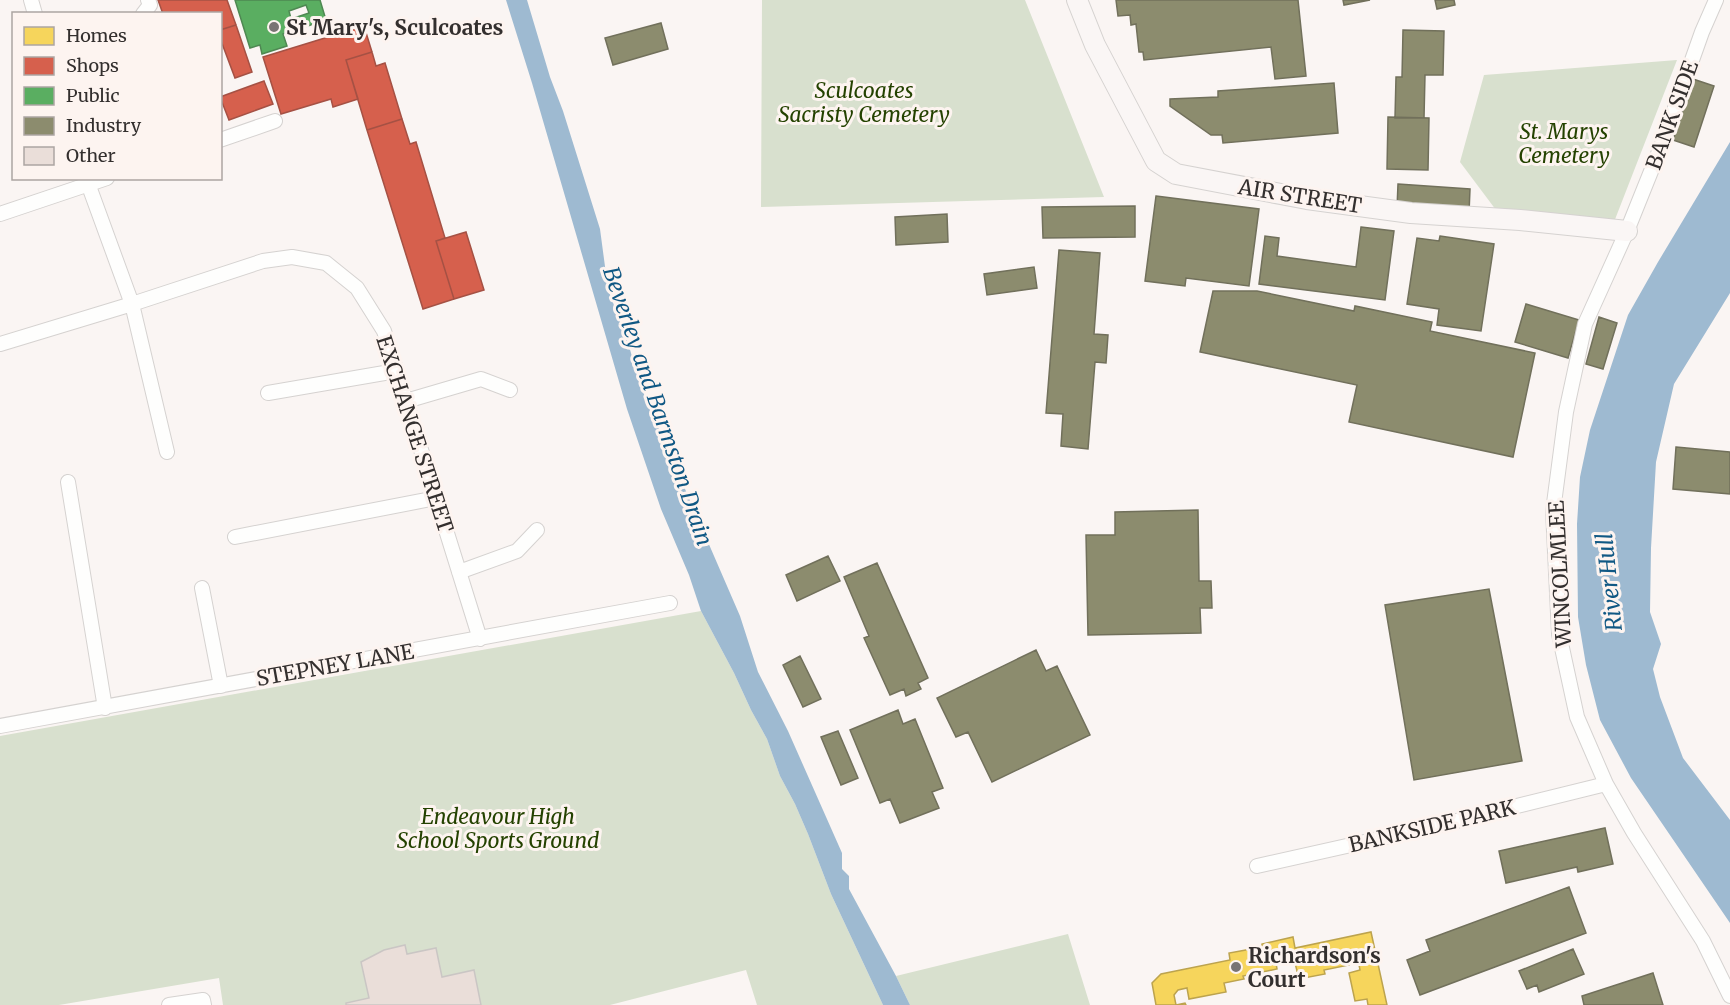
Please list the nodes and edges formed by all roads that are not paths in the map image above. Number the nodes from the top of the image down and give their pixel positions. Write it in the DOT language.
graph roads {
  1 [pos="1077,0"];
  2 [pos="1716,0"];
  3 [pos="275,121"];
  4 [pos="222,139"];
  5 [pos="87,182"];
  6 [pos="0,214"];
  7 [pos="1627,231"];
  8 [pos="132,304"];
  9 [pos="0,344"];
  10 [pos="396,371"];
  11 [pos="510,390"];
  12 [pos="268,393"];
  13 [pos="406,401"];
  14 [pos="167,452"];
  15 [pos="68,482"];
  16 [pos="436,498"];
  17 [pos="537,530"];
  18 [pos="235,537"];
  19 [pos="459,572"];
  20 [pos="202,588"];
  21 [pos="670,603"];
  22 [pos="480,639"];
  23 [pos="221,686"];
  24 [pos="105,708"];
  25 [pos="0,726"];
  26 [pos="1606,784"];
  27 [pos="1257,866"];
  28 [pos="1730,996"];
  29 [pos="169,1005"];
  30 [pos="204,1005"];
  1 -- 7 [label="street, AIR STREET"];
  2 -- 7 [label="street, BANK SIDE"];
  3 -- 4 [label="street"];
  5 -- 6 [label="street"];
  5 -- 8 [label="street"];
  7 -- 26 [label="street, WINCOLMLEE"];
  8 -- 9 [label="street, EXCHANGE STREET"];
  8 -- 10 [label="street, EXCHANGE STREET"];
  8 -- 14 [label="street"];
  10 -- 12 [label="street"];
  10 -- 13 [label="street, EXCHANGE STREET"];
  11 -- 13 [label="street"];
  13 -- 16 [label="street, EXCHANGE STREET"];
  15 -- 24 [label="street"];
  16 -- 18 [label="street"];
  16 -- 19 [label="street, EXCHANGE STREET"];
  17 -- 19 [label="street"];
  19 -- 22 [label="street, EXCHANGE STREET"];
  20 -- 23 [label="street"];
  21 -- 22 [label="street, STEPNEY LANE"];
  22 -- 23 [label="street, STEPNEY LANE"];
  23 -- 24 [label="street, STEPNEY LANE"];
  24 -- 25 [label="street, STEPNEY LANE"];
  26 -- 27 [label="street, BANKSIDE PARK"];
  26 -- 28 [label="street, WINCOLMLEE"];
  29 -- 30 [label="street"];
}
